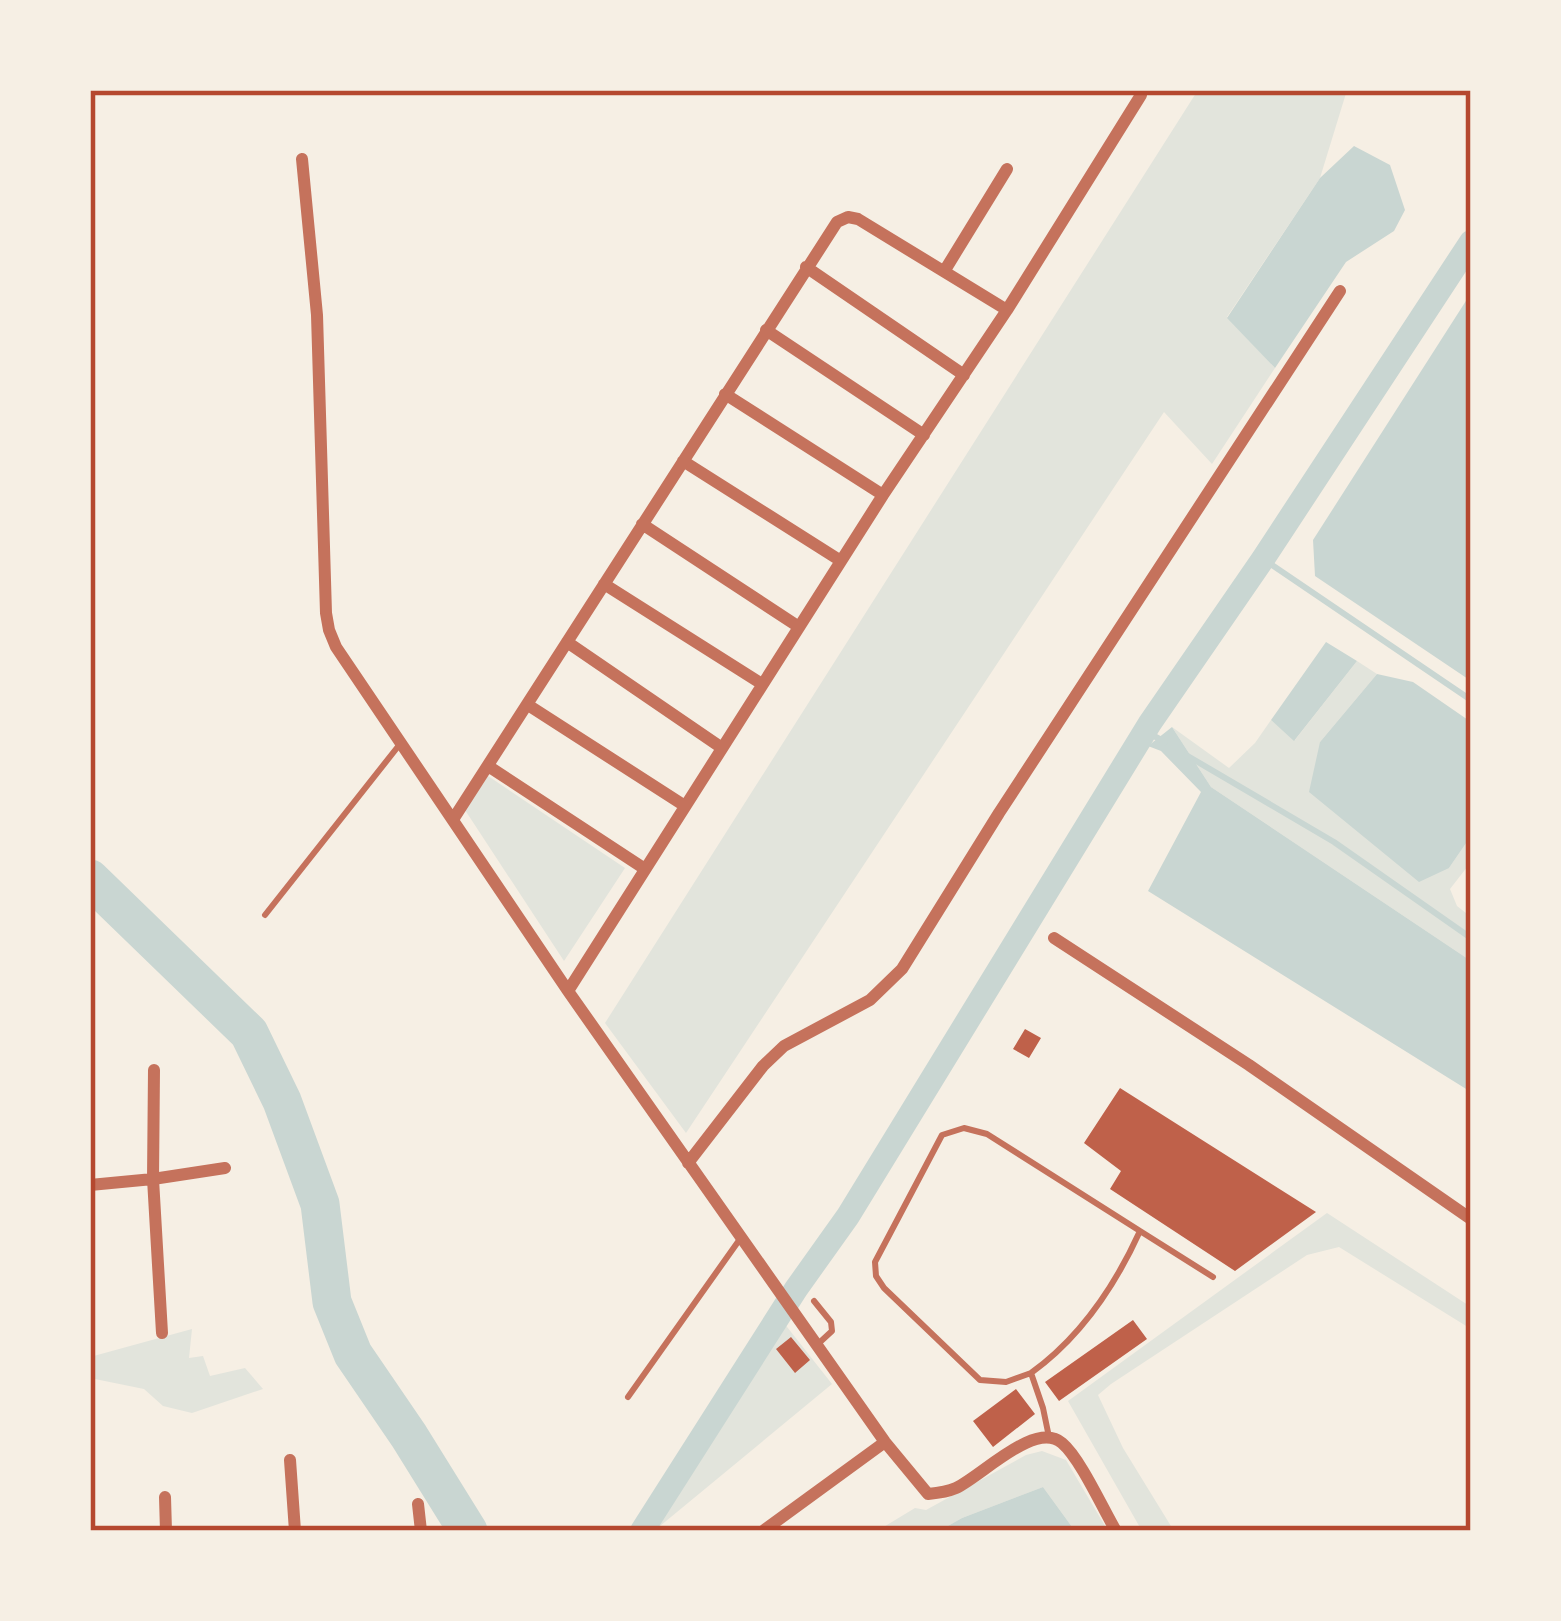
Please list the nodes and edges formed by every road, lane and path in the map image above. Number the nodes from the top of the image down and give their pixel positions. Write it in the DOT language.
graph roads {
  1 [pos="1141,95"];
  2 [pos="302,159"];
  3 [pos="1007,169"];
  4 [pos="806,267"];
  5 [pos="945,270"];
  6 [pos="1340,291"];
  7 [pos="1007,310"];
  8 [pos="766,330"];
  9 [pos="964,375"];
  10 [pos="725,394"];
  11 [pos="924,434"];
  12 [pos="682,461"];
  13 [pos="883,495"];
  14 [pos="643,524"];
  15 [pos="841,561"];
  16 [pos="604,584"];
  17 [pos="799,626"];
  18 [pos="567,642"];
  19 [pos="762,684"];
  20 [pos="528,705"];
  21 [pos="402,742"];
  22 [pos="722,748"];
  23 [pos="488,766"];
  24 [pos="685,806"];
  25 [pos="454,818"];
  26 [pos="645,869"];
  27 [pos="265,916"];
  28 [pos="1054,938"];
  29 [pos="568,992"];
  30 [pos="154,1070"];
  31 [pos="688,1163"];
  32 [pos="225,1168"];
  33 [pos="153,1179"];
  34 [pos="90,1184"];
  35 [pos="1471,1219"];
  36 [pos="1140,1231"];
  37 [pos="741,1238"];
  38 [pos="1214,1277"];
  39 [pos="814,1301"];
  40 [pos="162,1333"];
  41 [pos="817,1346"];
  42 [pos="1031,1372"];
  43 [pos="628,1397"];
  44 [pos="1049,1437"];
  45 [pos="885,1442"];
  46 [pos="290,1460"];
  47 [pos="165,1497"];
  48 [pos="418,1504"];
  49 [pos="166,1531"];
  50 [pos="295,1531"];
  51 [pos="421,1531"];
  52 [pos="763,1531"];
  53 [pos="1116,1531"];
  1 -- 7 [label="street"];
  2 -- 21 [label="street"];
  3 -- 5 [label="street"];
  4 -- 5 [label="street"];
  4 -- 8 [label="street"];
  4 -- 9 [label="street"];
  5 -- 7 [label="street"];
  6 -- 31 [label="street"];
  7 -- 9 [label="street"];
  8 -- 10 [label="street"];
  8 -- 11 [label="street"];
  9 -- 11 [label="street"];
  10 -- 12 [label="street"];
  10 -- 13 [label="street"];
  11 -- 13 [label="street"];
  12 -- 14 [label="street"];
  12 -- 15 [label="street"];
  13 -- 15 [label="street"];
  14 -- 16 [label="street"];
  14 -- 17 [label="street"];
  15 -- 17 [label="street"];
  16 -- 18 [label="street"];
  16 -- 19 [label="street"];
  17 -- 19 [label="street"];
  18 -- 20 [label="street"];
  18 -- 22 [label="street"];
  19 -- 22 [label="street"];
  20 -- 23 [label="street"];
  20 -- 24 [label="street"];
  21 -- 25 [label="street"];
  21 -- 27 [label="lane"];
  22 -- 24 [label="street"];
  23 -- 25 [label="street"];
  23 -- 26 [label="street"];
  24 -- 26 [label="street"];
  25 -- 29 [label="street"];
  26 -- 29 [label="street"];
  28 -- 35 [label="street"];
  29 -- 31 [label="street"];
  30 -- 33 [label="street"];
  31 -- 37 [label="street"];
  32 -- 33 [label="street"];
  33 -- 34 [label="street"];
  33 -- 40 [label="street"];
  36 -- 38 [label="lane"];
  36 -- 42 [label="lane"];
  36 -- 42 [label="lane"];
  37 -- 41 [label="street"];
  37 -- 43 [label="lane"];
  39 -- 41 [label="lane"];
  41 -- 45 [label="street"];
  42 -- 44 [label="lane"];
  44 -- 45 [label="street"];
  44 -- 53 [label="street"];
  45 -- 52 [label="street"];
  46 -- 50 [label="street"];
  47 -- 49 [label="street"];
  48 -- 51 [label="street"];
}
